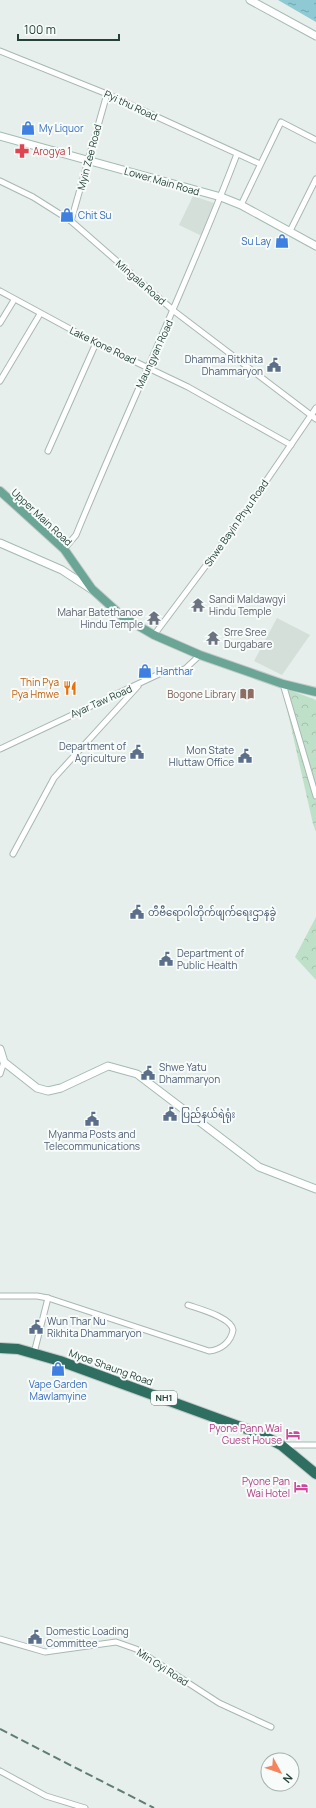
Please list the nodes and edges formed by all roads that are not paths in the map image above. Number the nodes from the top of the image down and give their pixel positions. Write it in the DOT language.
graph roads {
  1 [pos="250,0"];
  2 [pos="316,36"];
  3 [pos="0,51"];
  4 [pos="106,94"];
  5 [pos="0,136"];
  6 [pos="316,140"];
  7 [pos="237,154"];
  8 [pos="90,160"];
  9 [pos="260,164"];
  10 [pos="316,179"];
  11 [pos="0,181"];
  12 [pos="221,197"];
  13 [pos="241,205"];
  14 [pos="71,221"];
  15 [pos="290,231"];
  16 [pos="316,246"];
  17 [pos="0,291"];
  18 [pos="14,300"];
  19 [pos="174,311"];
  20 [pos="40,314"];
  21 [pos="0,323"];
  22 [pos="96,343"];
  23 [pos="148,367"];
  24 [pos="0,381"];
  25 [pos="316,408"];
  26 [pos="310,416"];
  27 [pos="316,419"];
  28 [pos="291,445"];
  29 [pos="48,451"];
  30 [pos="0,491"];
  31 [pos="0,543"];
  32 [pos="64,549"];
  33 [pos="92,589"];
  34 [pos="154,635"];
  35 [pos="200,655"];
  36 [pos="140,684"];
  37 [pos="284,684"];
  38 [pos="316,692"];
  39 [pos="0,749"];
  40 [pos="316,796"];
  41 [pos="14,854"];
  42 [pos="0,1050"];
  43 [pos="4,1062"];
  44 [pos="0,1074"];
  45 [pos="316,1189"];
  46 [pos="0,1296"];
  47 [pos="48,1298"];
  48 [pos="188,1305"];
  49 [pos="0,1348"];
  50 [pos="34,1353"];
  51 [pos="281,1445"];
  52 [pos="316,1445"];
  53 [pos="316,1474"];
  54 [pos="0,1640"];
  55 [pos="271,1727"];
  56 [pos="0,1772"];
  57 [pos="85,1808"];
  1 -- 2 [label="main road"];
  3 -- 4 [label="street, Pyi thu Road"];
  4 -- 7 [label="street, Pyi thu Road"];
  4 -- 8 [label="street, Myin Zee Road"];
  5 -- 8 [label="main road, Lower Main Road"];
  6 -- 9 [label="street"];
  7 -- 9 [label="street, Pyi thu Road"];
  7 -- 12 [label="street, Maungyan Road"];
  8 -- 12 [label="main road, Lower Main Road"];
  8 -- 14 [label="street, Myin Zee Road"];
  9 -- 13 [label="street"];
  10 -- 15 [label="street"];
  11 -- 14 [label="street, Mingala Road"];
  12 -- 13 [label="main road, Lower Main Road"];
  12 -- 19 [label="street, Maungyan Road"];
  13 -- 15 [label="main road, Lower Main Road"];
  14 -- 19 [label="street, Mingala Road"];
  15 -- 16 [label="main road, Lower Main Road"];
  17 -- 18 [label="street, Lake Kone Road"];
  18 -- 20 [label="street, Lake Kone Road"];
  18 -- 21 [label="street"];
  19 -- 23 [label="street, Maungyan Road"];
  19 -- 26 [label="street, Mingala Road"];
  20 -- 22 [label="street, Lake Kone Road"];
  20 -- 24 [label="street"];
  22 -- 23 [label="street, Lake Kone Road"];
  22 -- 29 [label="street"];
  23 -- 28 [label="street, Lake Kone Road"];
  23 -- 32 [label="street, Maungyan Road"];
  25 -- 26 [label="street, Shwe Bayin Phyu Road"];
  26 -- 27 [label="street, Mingala Road"];
  26 -- 28 [label="street, Shwe Bayin Phyu Road"];
  28 -- 34 [label="street, Shwe Bayin Phyu Road"];
  30 -- 32 [label="main road, Upper Main Road"];
  31 -- 33 [label="main road"];
  32 -- 33 [label="main road, Upper Main Road"];
  33 -- 34 [label="main road, Upper Main Road"];
  34 -- 35 [label="main road, Upper Main Road"];
  35 -- 36 [label="street, Ayar Taw Road"];
  35 -- 37 [label="main road, Upper Main Road"];
  36 -- 39 [label="street, Ayar Taw Road"];
  36 -- 41 [label="street"];
  37 -- 38 [label="main road, Upper Main Road"];
  37 -- 40 [label="street"];
  42 -- 43 [label="main road"];
  43 -- 44 [label="street"];
  43 -- 45 [label="main road"];
  46 -- 47 [label="street"];
  47 -- 48 [label="street"];
  47 -- 50 [label="street"];
  49 -- 50 [label="highway, Myoe Shaung Road / NH1"];
  50 -- 51 [label="highway, Myoe Shaung Road / NH1"];
  51 -- 52 [label="street"];
  51 -- 53 [label="highway, Myoe Shaung Road / NH1"];
  54 -- 55 [label="street, Min Gyi Road"];
  56 -- 57 [label="street"];
}
